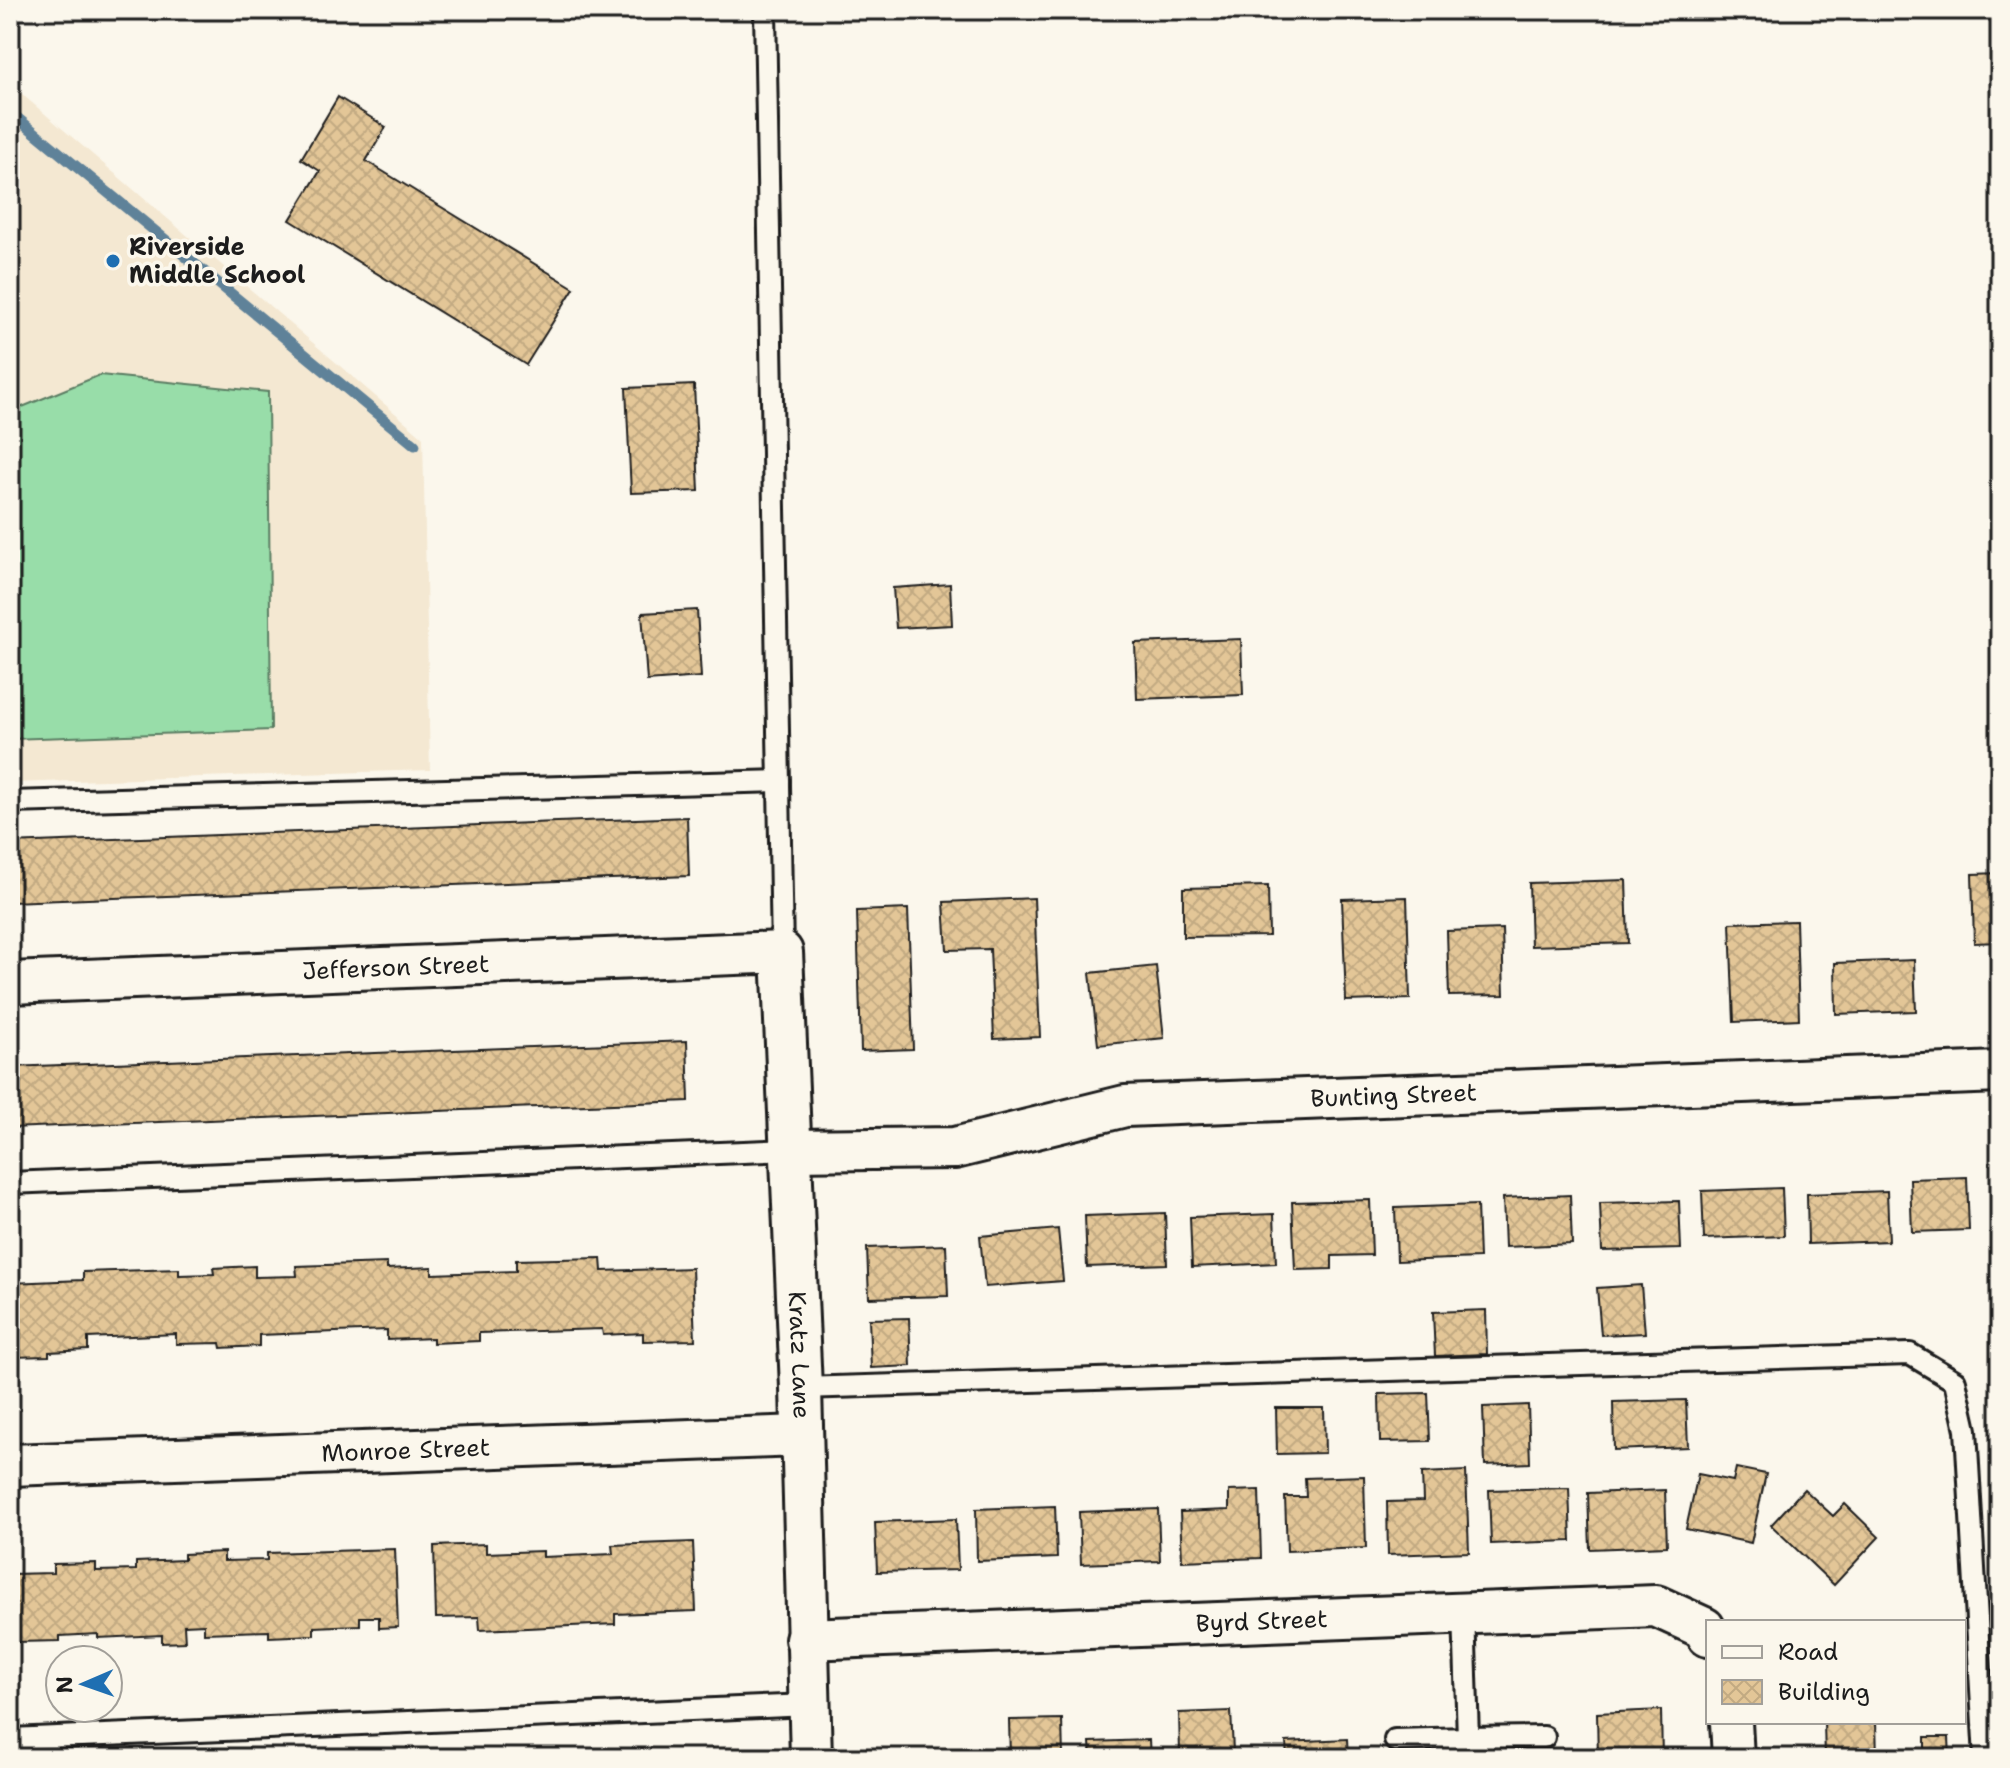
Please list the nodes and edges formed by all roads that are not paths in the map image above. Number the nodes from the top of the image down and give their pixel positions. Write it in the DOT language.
graph roads {
  1 [pos="765,10"];
  2 [pos="779,781"];
  3 [pos="10,802"];
  4 [pos="782,952"];
  5 [pos="10,983"];
  6 [pos="2000,1072"];
  7 [pos="791,1150"];
  8 [pos="10,1183"];
  9 [pos="801,1388"];
  10 [pos="801,1436"];
  11 [pos="10,1465"];
  12 [pos="1464,1612"];
  13 [pos="1706,1632"];
  14 [pos="806,1639"];
  15 [pos="809,1705"];
  16 [pos="1731,1724"];
  17 [pos="1544,1737"];
  18 [pos="1468,1738"];
  19 [pos="10,1739"];
  20 [pos="1395,1740"];
  21 [pos="811,1758"];
  22 [pos="1733,1758"];
  23 [pos="1985,1758"];
  1 -- 2 [label="lane"];
  2 -- 3 [label="lane"];
  2 -- 4 [label="lane"];
  4 -- 5 [label="street, Jefferson Street"];
  4 -- 7 [label="street, Kratz Lane"];
  6 -- 7 [label="street, Bunting Street"];
  7 -- 8 [label="lane"];
  7 -- 9 [label="street, Kratz Lane"];
  9 -- 10 [label="street, Kratz Lane"];
  9 -- 23 [label="lane"];
  10 -- 11 [label="street, Monroe Street"];
  10 -- 14 [label="street, Kratz Lane"];
  12 -- 13 [label="street, Byrd Street"];
  12 -- 14 [label="street, Byrd Street"];
  12 -- 18 [label="lane"];
  14 -- 15 [label="street, Kratz Lane"];
  15 -- 19 [label="lane"];
  15 -- 21 [label="street, Kratz Lane"];
  16 -- 22 [label="street"];
  17 -- 18 [label="lane"];
  18 -- 20 [label="lane"];
}
